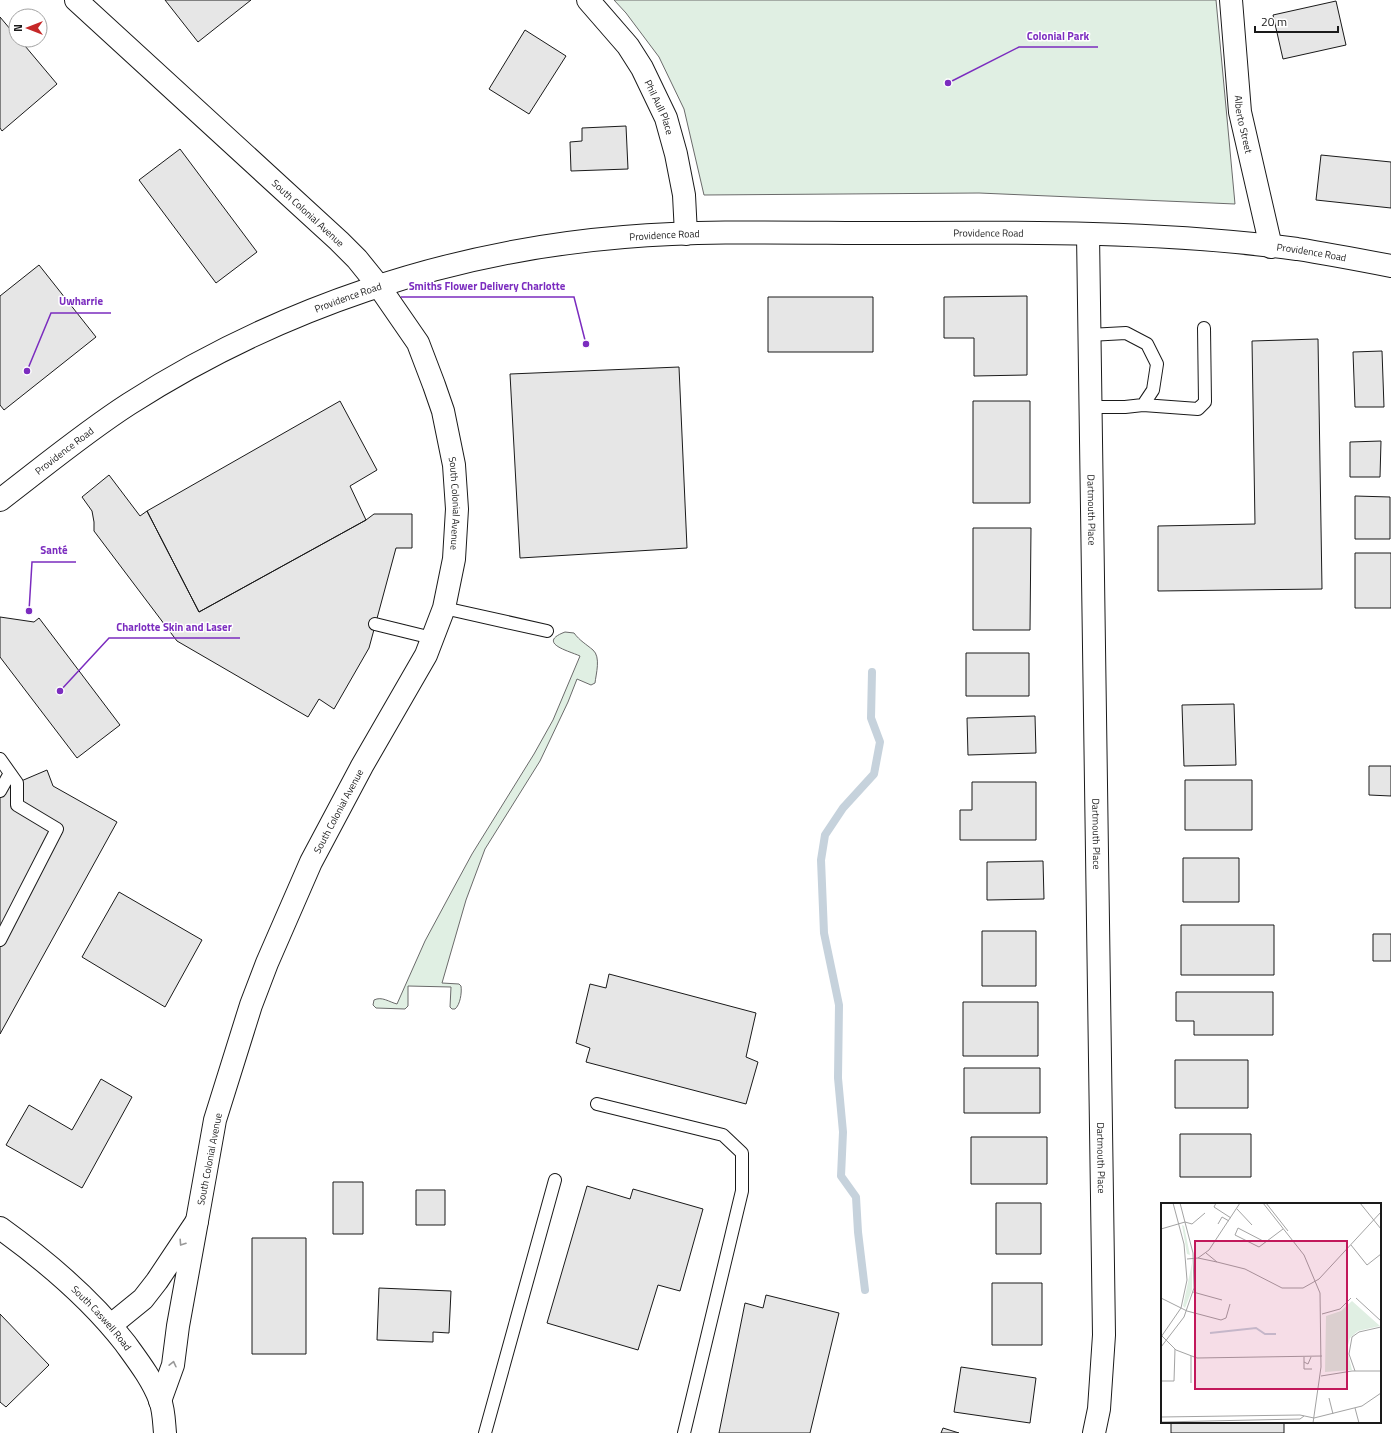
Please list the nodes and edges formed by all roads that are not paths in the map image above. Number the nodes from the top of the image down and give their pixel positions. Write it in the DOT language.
graph roads {
  1 [pos="76,0"];
  2 [pos="588,0"];
  3 [pos="1231,0"];
  4 [pos="686,234"];
  5 [pos="1088,234"];
  6 [pos="1271,247"];
  7 [pos="1391,266"];
  8 [pos="378,285"];
  9 [pos="1204,328"];
  10 [pos="1089,334"];
  11 [pos="1143,405"];
  12 [pos="1090,407"];
  13 [pos="0,500"];
  14 [pos="444,608"];
  15 [pos="375,624"];
  16 [pos="548,631"];
  17 [pos="432,638"];
  18 [pos="0,759"];
  19 [pos="10,773"];
  20 [pos="0,791"];
  21 [pos="0,940"];
  22 [pos="597,1104"];
  23 [pos="555,1180"];
  24 [pos="197,1221"];
  25 [pos="0,1228"];
  26 [pos="111,1325"];
  27 [pos="160,1401"];
  28 [pos="165,1433"];
  29 [pos="485,1433"];
  30 [pos="684,1433"];
  31 [pos="1094,1433"];
  1 -- 8 [label="street, South Colonial Avenue"];
  2 -- 4 [label="street, Phil Aull Place"];
  3 -- 6 [label="street, Alberto Street"];
  4 -- 5 [label="street, Providence Road"];
  4 -- 8 [label="street, Providence Road"];
  5 -- 6 [label="street, Providence Road"];
  5 -- 10 [label="street, Dartmouth Place"];
  6 -- 7 [label="street, Providence Road"];
  8 -- 13 [label="street, Providence Road"];
  8 -- 14 [label="street, South Colonial Avenue"];
  9 -- 11 [label="lane"];
  10 -- 11 [label="lane"];
  10 -- 12 [label="street, Dartmouth Place"];
  11 -- 12 [label="lane"];
  12 -- 31 [label="street, Dartmouth Place"];
  14 -- 16 [label="lane"];
  14 -- 17 [label="street, South Colonial Avenue"];
  15 -- 17 [label="lane"];
  17 -- 24 [label="street, South Colonial Avenue"];
  18 -- 19 [label="lane"];
  19 -- 20 [label="lane"];
  19 -- 21 [label="lane"];
  22 -- 30 [label="lane"];
  23 -- 29 [label="lane"];
  24 -- 26 [label="street, South Colonial Avenue, one-way"];
  27 -- 24 [label="street, South Colonial Avenue, one-way"];
  25 -- 26 [label="street, South Caswell Road"];
  26 -- 27 [label="street, South Caswell Road"];
  27 -- 28 [label="street, South Caswell Road"];
}
